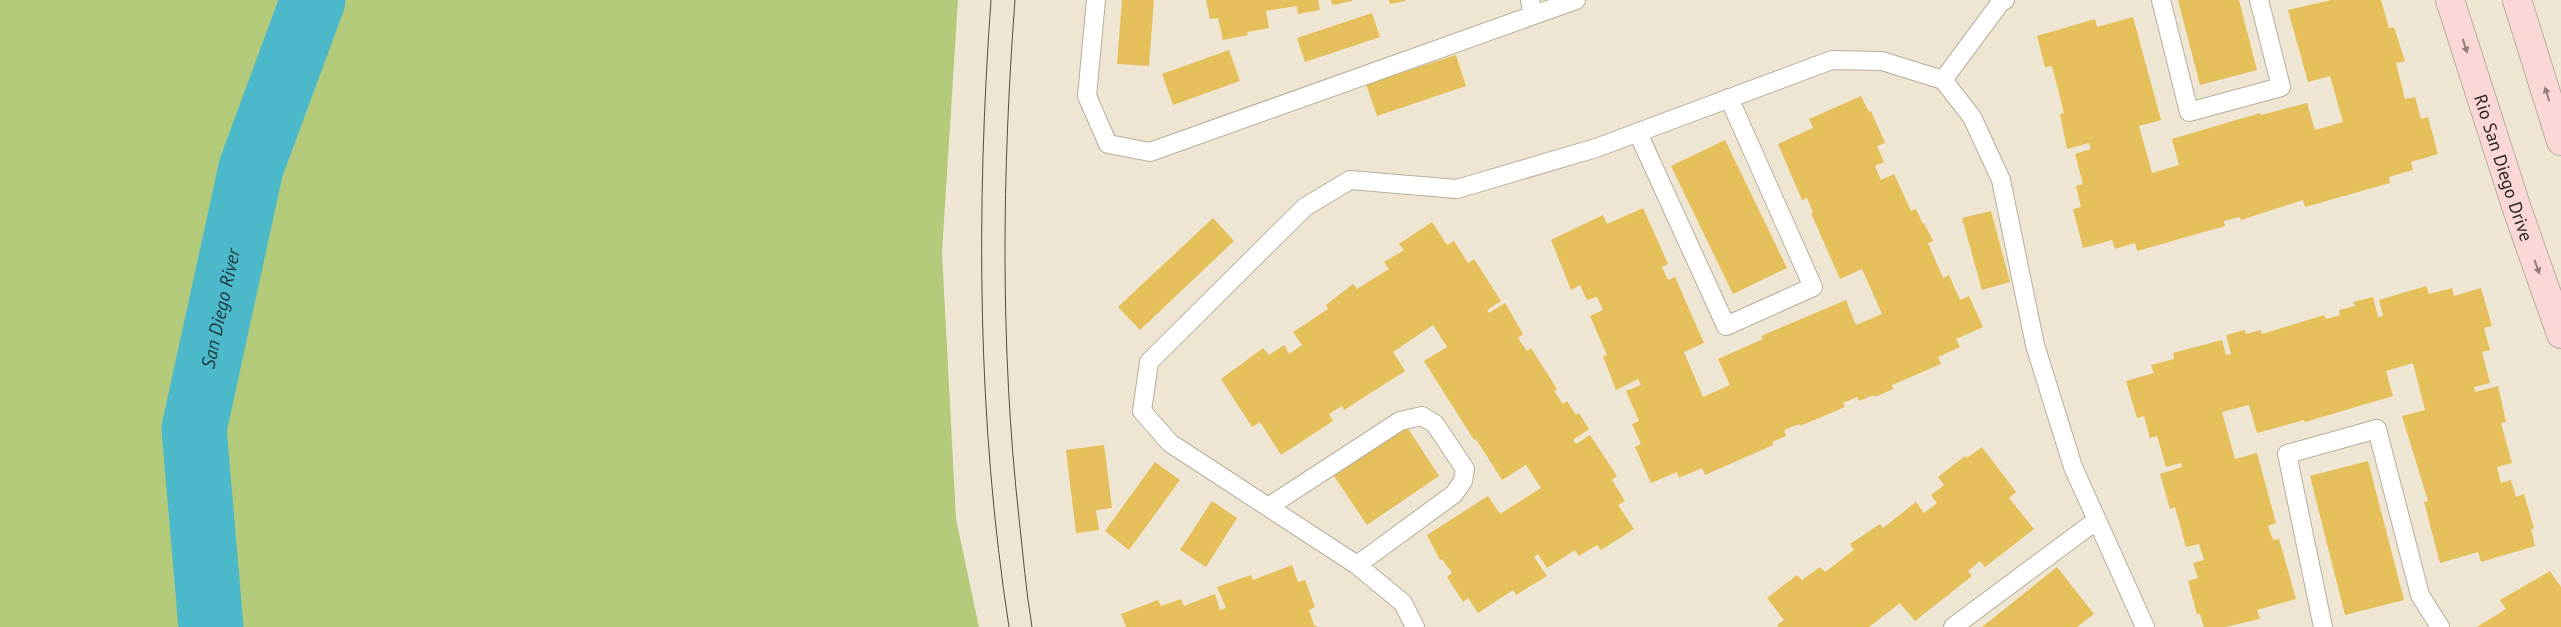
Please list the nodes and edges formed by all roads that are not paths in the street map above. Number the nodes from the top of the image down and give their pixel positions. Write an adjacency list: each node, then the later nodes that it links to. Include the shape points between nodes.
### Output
1 (1096, 0): 8 (lane, via 1087,96 1108,144 1150,152)
2 (1576, 0): 8 (lane)
3 (2005, 0): 9 (lane)
4 (2161, 0): 5 (lane, via 2189,112 2282,87)
5 (2259, 0)
6 (2450, 0): 13 (main road, Rio San Diego Drive, one-way to 13, via 2517,210)
7 (2517, 0): 12 (main road, one-way to 7)
8 (1531, 8)
9 (1944, 80): 10 (lane, via 1882,61 1832,60); 15 (lane, via 1972,117 2001,180 2035,344 2073,467)
10 (1729, 98): 11 (lane); 11 (lane, via 1813,287 1726,326)
11 (1638, 133): 14 (lane, via 1457,189 1350,180 1305,207 1149,362 1142,412 1170,442)
12 (2561, 140)
13 (2561, 334)
14 (1268, 507): 16 (lane); 16 (lane, via 1400,421 1422,416 1435,424 1465,469 1463,481 1454,494)
15 (2097, 520): 17 (lane); 19 (lane)
16 (1358, 566): 18 (lane, via 1403,603)
17 (2142, 626)
18 (1416, 627)
19 (1952, 627)
20 (2323, 627): 21 (lane, via 2287,454 2377,429 2420,595)
21 (2440, 627)

